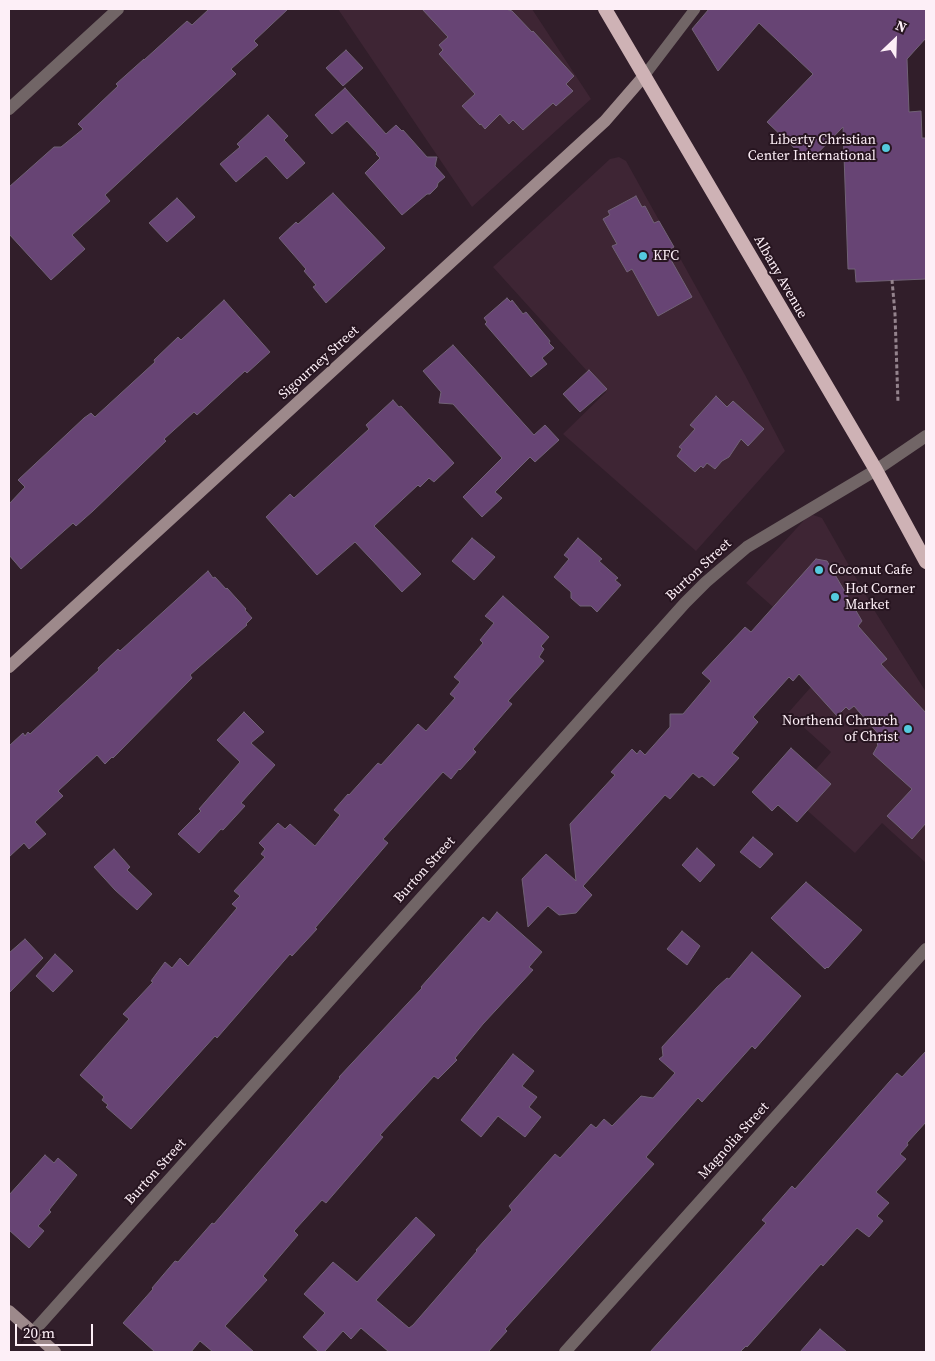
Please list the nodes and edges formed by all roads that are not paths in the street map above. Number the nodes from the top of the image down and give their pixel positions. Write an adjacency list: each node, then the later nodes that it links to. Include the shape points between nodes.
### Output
1 (118, 9): 5 (street)
2 (605, 9): 4 (highway, Albany Avenue)
3 (695, 9): 4 (lane)
4 (644, 76): 7 (highway, Albany Avenue); 9 (main road, Sigourney Street, via 605,122)
5 (9, 109)
6 (926, 436): 7 (street, Burton Street)
7 (876, 470): 8 (highway, Albany Avenue); 12 (street, Burton Street, via 747,547 684,603)
8 (926, 562)
9 (9, 667)
10 (926, 950): 14 (street, Magnolia Street)
11 (9, 1311): 12 (main road)
12 (33, 1332): 13 (main road)
13 (55, 1352)
14 (565, 1352)

